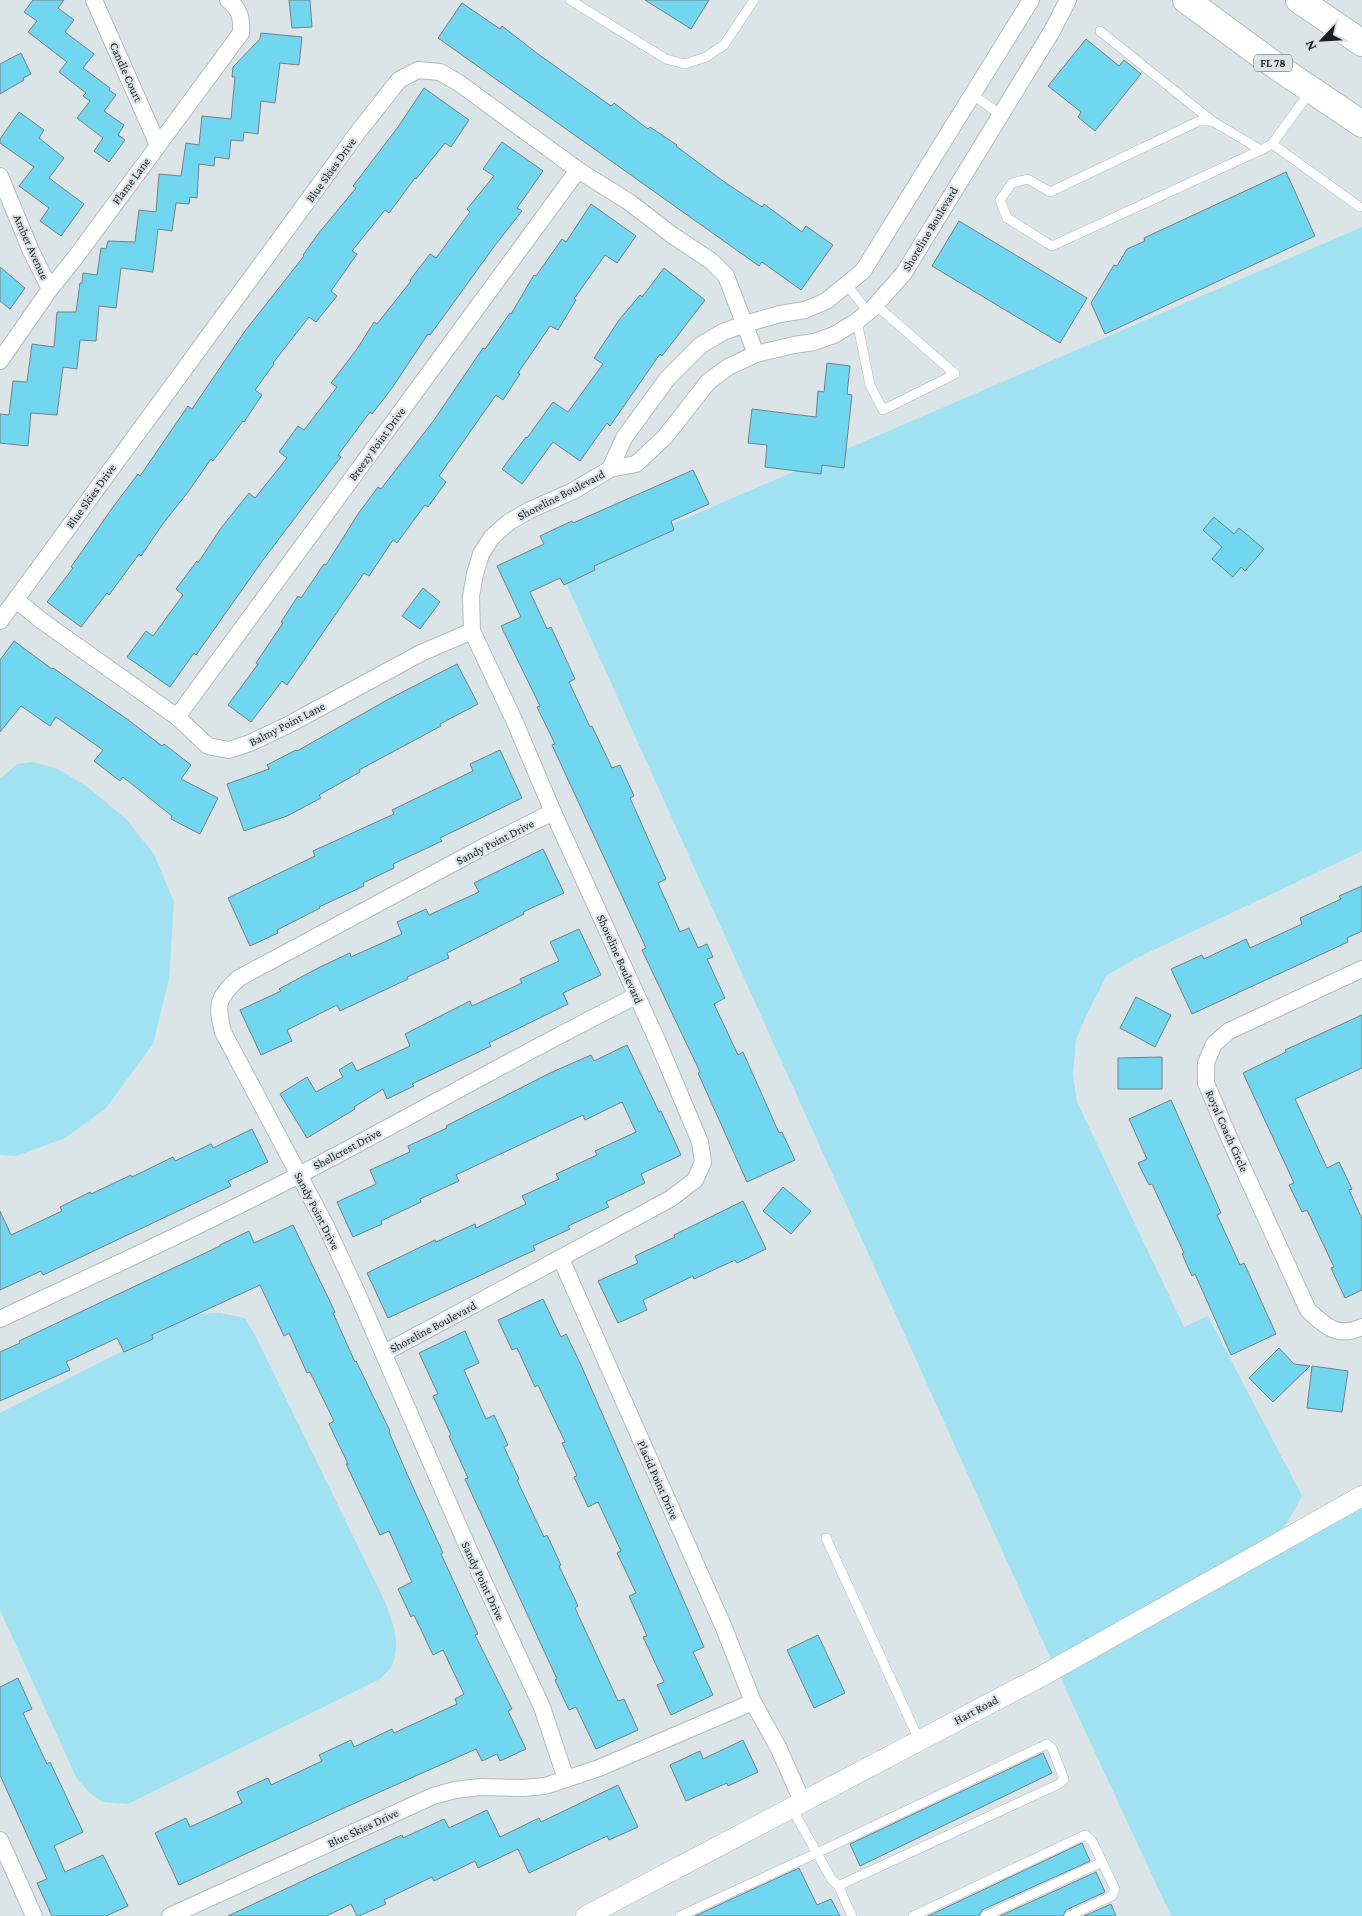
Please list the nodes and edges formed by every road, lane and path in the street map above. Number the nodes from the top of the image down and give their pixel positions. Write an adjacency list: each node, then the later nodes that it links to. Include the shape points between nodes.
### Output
1 (94, 0): 17 (street, Candle Court)
2 (228, 0): 17 (street, Flame Lane, via 242,18 240,33)
3 (570, 0): 4 (lane, via 666,59 685,64 706,57 724,45)
4 (754, 0)
5 (1031, 0): 12 (street, Shoreline Boulevard)
6 (1068, 0): 13 (street, Shoreline Boulevard)
7 (1186, 0): 11 (main road, FL 78)
8 (1300, 0): 10 (main road)
9 (1100, 31): 14 (lane)
10 (1362, 43)
11 (1312, 90): 15 (main road, FL 78); 16 (lane)
12 (973, 95): 13 (lane); 22 (street, Shoreline Boulevard, via 878,250 863,271)
13 (1000, 114): 24 (street, Shoreline Boulevard, via 904,273)
14 (1212, 121): 18 (lane); 18 (lane, via 1199,121 1050,192 1028,179 1012,182 1000,200 1008,218 1052,246)
15 (1362, 124)
16 (1272, 144): 18 (lane); 21 (lane)
17 (158, 145): 23 (street, Flame Lane)
18 (1260, 150)
19 (578, 170): 25 (street, Blue Skies Drive, via 711,261 726,276); 29 (street, Blue Skies Drive, via 440,72 418,70 399,80); 32 (street, Breezy Point Drive)
20 (0, 176): 23 (street, Amber Avenue)
21 (1360, 207)
22 (847, 285): 24 (lane); 25 (street, Shoreline Boulevard, via 826,301 805,310)
23 (50, 289): 27 (street, Flame Lane)
24 (867, 313): 24 (lane, via 870,385 883,410 955,374); 26 (street, Shoreline Boulevard, via 834,335)
25 (745, 324): 26 (street, Blue Skies Drive); 28 (street, Shoreline Boulevard, via 701,345 667,379 624,438)
26 (756, 354): 28 (street, Shoreline Boulevard, via 728,367 708,382 666,437 636,464)
27 (0, 361)
28 (610, 469): 31 (street, Shoreline Boulevard, via 509,522 492,537 481,554 475,574 471,596)
29 (16, 600): 30 (street, Blue Skies Drive); 32 (street, Balmy Point Lane)
30 (0, 621)
31 (472, 631): 32 (street, Balmy Point Lane, via 421,653 250,744 229,750 208,746); 33 (street, Shoreline Boulevard)
32 (177, 717)
33 (553, 812): 35 (street, Shoreline Boulevard); 36 (street, Sandy Point Drive, via 239,978 224,992 218,1011 223,1032)
34 (1362, 970): 39 (street, Royal Coach Circle, via 1229,1031 1214,1044 1206,1063 1206,1083 1308,1310 1325,1327 1349,1332)
35 (636, 996): 36 (street, Shellcrest Drive); 37 (street, Shoreline Boulevard, via 700,1142 703,1162 695,1180 670,1199)
36 (299, 1175): 38 (street, Shellcrest Drive); 40 (street, Sandy Point Drive)
37 (561, 1259): 40 (street, Shoreline Boulevard); 43 (street, Placid Point Drive, via 724,1628)
38 (0, 1319)
39 (1362, 1327)
40 (384, 1353): 45 (street, Sandy Point Drive, via 469,1550 542,1707)
41 (1362, 1496): 44 (street, Hart Road)
42 (826, 1538): 44 (lane)
43 (753, 1702): 45 (street); 46 (street, Placid Point Drive, via 778,1747)
44 (920, 1741): 46 (street, Hart Road)
45 (566, 1779): 52 (street, Blue Skies Drive, via 544,1786 479,1787 433,1796)
46 (797, 1806): 48 (lane); 53 (street, Hart Road)
47 (0, 1840): 51 (street)
48 (817, 1853): 50 (lane); 50 (lane, via 1047,1744 1052,1748 1064,1779 1059,1784); 54 (lane)
49 (1102, 1862): 56 (lane, via 1092,1841 1085,1835); 57 (lane); 58 (lane, via 1115,1889 1112,1896)
50 (838, 1886): 55 (lane)
51 (34, 1916)
52 (170, 1916)
53 (586, 1916)
54 (680, 1916)
55 (852, 1916)
56 (913, 1916)
57 (985, 1916)
58 (1069, 1916)

